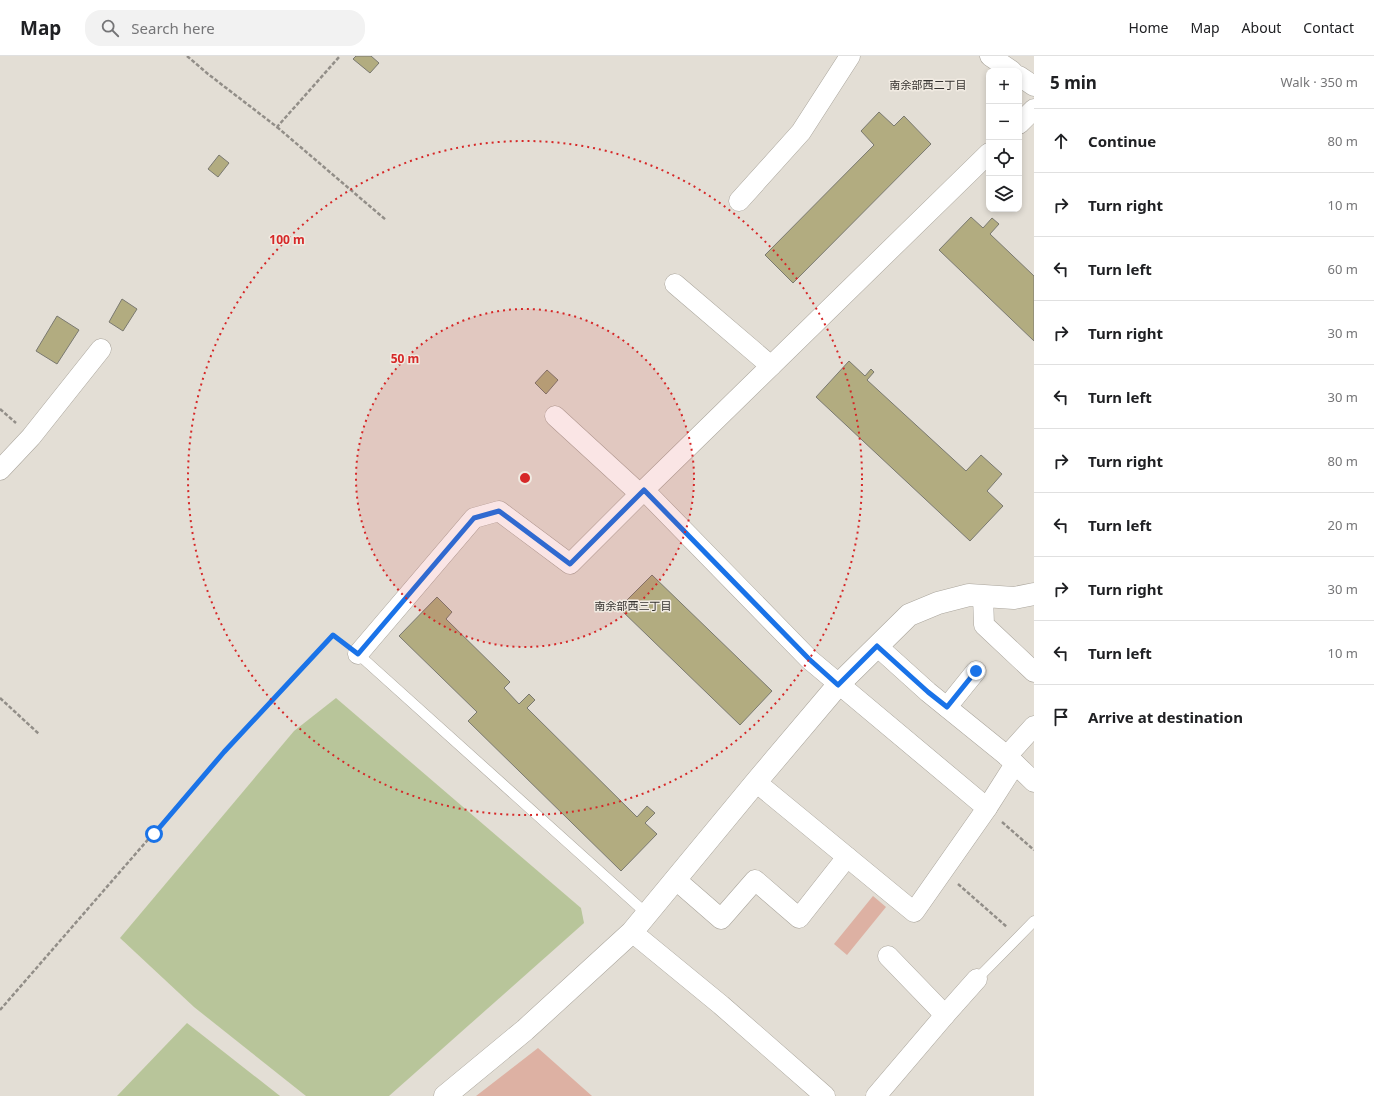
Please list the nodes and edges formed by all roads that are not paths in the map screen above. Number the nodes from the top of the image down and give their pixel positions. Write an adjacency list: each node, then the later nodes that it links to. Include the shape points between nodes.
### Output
1 (850, 56): 7 (street, via 800,132)
2 (990, 56): 3 (street)
3 (1008, 68)
4 (1022, 78): 5 (street)
5 (1034, 86)
6 (986, 156): 10 (street)
7 (739, 201)
8 (675, 284): 10 (street)
9 (102, 349): 12 (street, via 31,437)
10 (771, 366): 13 (street)
11 (555, 416): 13 (street)
12 (0, 470)
13 (642, 492): 17 (street, via 570,564 499,511 474,518); 20 (street)
14 (1034, 594): 15 (street, via 1014,598)
15 (983, 596): 16 (street, via 969,595 938,603 909,615); 19 (street, via 984,625)
16 (877, 646): 20 (street); 21 (street)
17 (358, 654): 29 (lane)
18 (976, 671): 21 (street)
19 (1034, 672)
20 (838, 685): 24 (street); 26 (street)
21 (947, 707): 23 (street)
22 (1034, 726): 23 (street)
23 (1011, 760): 25 (street); 26 (street)
24 (756, 782): 27 (street); 28 (street)
25 (1034, 782)
26 (987, 808): 27 (street, via 914,912)
27 (847, 857): 28 (street, via 799,918 755,880 721,919)
28 (675, 880): 29 (street)
29 (647, 914): 31 (street)
30 (1034, 921): 33 (lane)
31 (632, 932): 35 (street, via 525,1030); 36 (street, via 721,1005)
32 (888, 956): 34 (street)
33 (978, 979): 34 (street)
34 (945, 1014): 37 (street)
35 (445, 1096)
36 (825, 1096)
37 (876, 1096)

